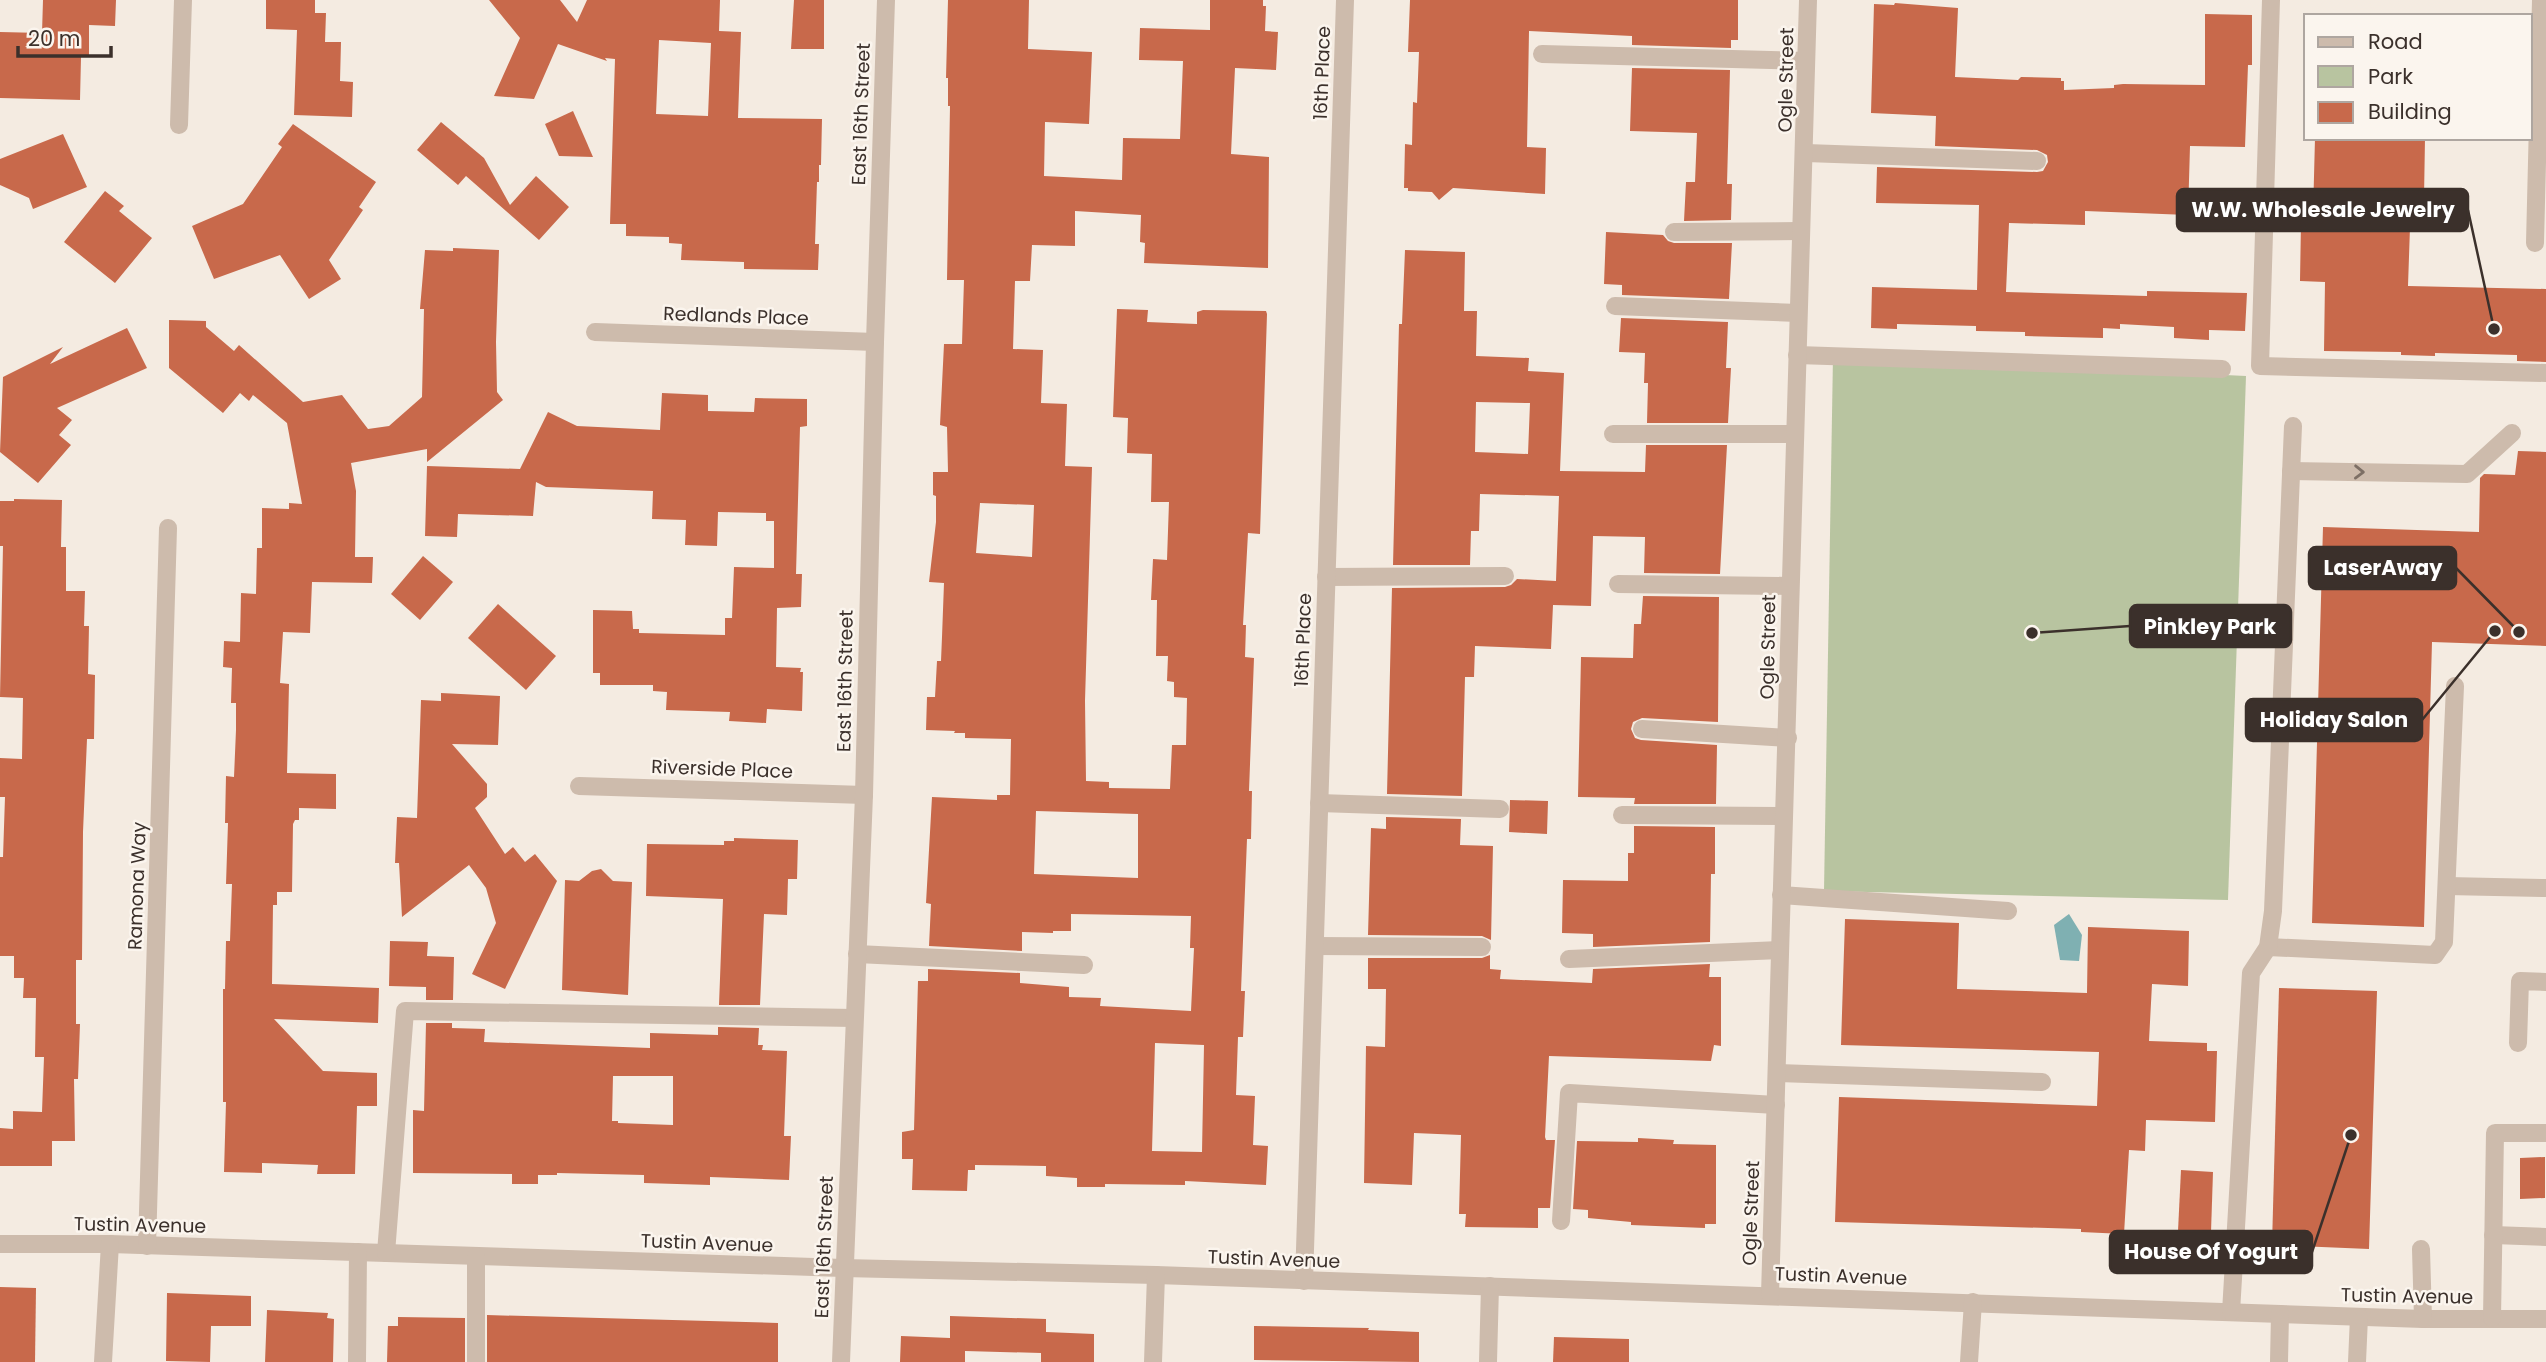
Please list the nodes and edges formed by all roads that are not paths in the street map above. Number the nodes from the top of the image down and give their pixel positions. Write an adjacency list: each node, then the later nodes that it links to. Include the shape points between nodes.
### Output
1 (183, 0): 9 (street)
2 (886, 0): 18 (street, East 16th Street)
3 (1345, 0): 29 (street, 16th Place)
4 (1808, 0): 8 (street, Ogle Street)
5 (2271, 0): 21 (street, via 2260,366)
6 (2541, 0): 14 (street)
7 (1542, 54): 8 (street)
8 (1807, 61): 10 (street, Ogle Street)
9 (179, 125)
10 (1806, 153): 11 (street); 12 (street, Ogle Street)
11 (2037, 161)
12 (1801, 230): 13 (street); 16 (street, Ogle Street)
13 (1674, 233)
14 (2535, 243)
15 (1615, 306): 16 (street)
16 (1798, 313): 19 (street, Ogle Street)
17 (595, 332): 18 (street, Redlands Place)
18 (875, 342): 36 (street, East 16th Street)
19 (1797, 355): 20 (street); 25 (street, Ogle Street)
20 (2222, 369)
21 (2546, 373)
22 (2293, 426): 26 (street)
23 (2512, 433): 26 (street, one-way to 23, via 2468,474)
24 (1613, 434): 25 (street)
25 (1795, 434): 31 (street, Ogle Street)
26 (2291, 471): 47 (street)
27 (168, 528): 64 (street, Ramona Way)
28 (1505, 576): 29 (street)
29 (1326, 577): 37 (street, 16th Place)
30 (1618, 584): 31 (street)
31 (1790, 586): 34 (street, Ogle Street)
32 (2455, 686): 41 (street)
33 (1642, 729): 34 (street)
34 (1788, 738): 40 (street, Ogle Street)
35 (579, 786): 36 (street, Riverside Place)
36 (864, 795): 49 (street, East 16th Street)
37 (1319, 803): 38 (street); 45 (street, 16th Place)
38 (1500, 809)
39 (1622, 816): 40 (street)
40 (1784, 816): 43 (street, Ogle Street)
41 (2446, 886): 42 (street); 47 (street, via 2444,942 2435,955)
42 (2546, 888)
43 (1781, 895): 44 (street); 48 (street, Ogle Street)
44 (2008, 911)
45 (1315, 946): 46 (street); 71 (street, 16th Place)
46 (1482, 947)
47 (2268, 947): 75 (street, via 2251,973)
48 (1780, 950): 50 (street); 55 (street, Ogle Street)
49 (857, 954): 51 (street); 53 (street, East 16th Street)
50 (1569, 959)
51 (1084, 965)
52 (2546, 982): 54 (street, via 2520,981)
53 (854, 1018): 67 (street, via 405,1010); 69 (street, East 16th Street)
54 (2518, 1043)
55 (1777, 1073): 56 (street); 57 (street, Ogle Street)
56 (2042, 1082)
57 (1776, 1105): 59 (street, via 1569,1093); 73 (street, Ogle Street)
58 (2546, 1133): 60 (street, via 2495,1133)
59 (1561, 1221)
60 (2493, 1235): 61 (street); 78 (street)
61 (2546, 1237)
62 (0, 1244): 63 (street, Tustin Avenue)
63 (110, 1244): 64 (street, Tustin Avenue); 81 (street)
64 (147, 1246): 66 (street, Tustin Avenue)
65 (2421, 1249): 79 (street)
66 (358, 1252): 67 (street, Tustin Avenue); 82 (street)
67 (386, 1253): 68 (street, Tustin Avenue)
68 (476, 1256): 69 (street, Tustin Avenue); 83 (street)
69 (844, 1268): 70 (street, Tustin Avenue); 84 (street, East 16th Street)
70 (1156, 1275): 71 (street, Tustin Avenue); 85 (street)
71 (1304, 1281): 72 (street, Tustin Avenue)
72 (1490, 1286): 73 (street, Tustin Avenue); 86 (street)
73 (1770, 1295): 74 (street, Tustin Avenue)
74 (1973, 1303): 75 (street, Tustin Avenue); 87 (street)
75 (2231, 1312): 76 (street, Tustin Avenue)
76 (2280, 1314): 77 (street, Tustin Avenue); 88 (street)
77 (2359, 1317): 79 (street, Tustin Avenue); 89 (street)
78 (2491, 1318): 79 (street, Tustin Avenue); 80 (street, Tustin Avenue)
79 (2423, 1319)
80 (2546, 1319)
81 (103, 1362)
82 (357, 1362)
83 (476, 1362)
84 (841, 1362)
85 (1153, 1362)
86 (1488, 1362)
87 (1969, 1362)
88 (2279, 1362)
89 (2357, 1362)

